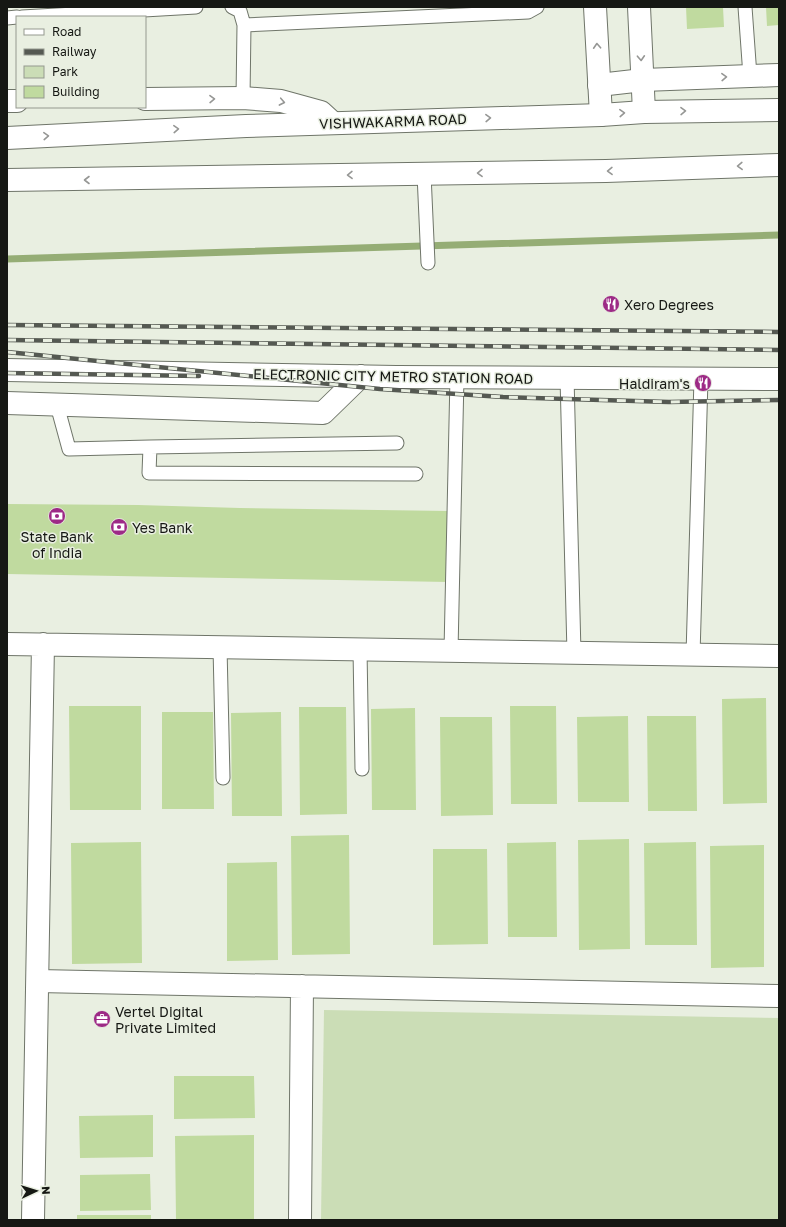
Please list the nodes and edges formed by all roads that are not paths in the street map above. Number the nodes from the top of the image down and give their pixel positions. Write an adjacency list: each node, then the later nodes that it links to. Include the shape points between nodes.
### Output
1 (196, 7): 7 (lane)
2 (232, 7): 8 (lane, via 240,11)
3 (537, 7): 8 (lane, via 528,12)
4 (595, 7): 12 (street, one-way to 4)
5 (639, 7): 11 (street, one-way to 11)
6 (745, 7): 10 (lane)
7 (39, 16)
8 (244, 26): 13 (lane)
9 (779, 75): 10 (street)
10 (750, 76): 11 (street, one-way to 10)
11 (643, 80): 12 (street); 16 (street)
12 (599, 85): 17 (street)
13 (243, 98): 14 (street, one-way to 13); 18 (street, one-way to 18, via 281,101 321,112)
14 (146, 100)
15 (779, 110): 16 (street, VISHWAKARMA ROAD, one-way to 15)
16 (644, 112): 17 (street, VISHWAKARMA ROAD, one-way to 16)
17 (601, 115): 18 (street, VISHWAKARMA ROAD, one-way to 17)
18 (333, 123): 19 (street, VISHWAKARMA ROAD, one-way to 18)
19 (7, 138)
20 (779, 165): 21 (street, one-way to 21)
21 (424, 174): 22 (street, one-way to 22); 23 (lane)
22 (7, 180)
23 (428, 263)
24 (7, 370): 25 (street, ELECTRONIC CITY METRO STATION ROAD)
25 (360, 376): 26 (street, ELECTRONIC CITY METRO STATION ROAD); 31 (street, via 323,413)
26 (457, 377): 27 (street, ELECTRONIC CITY METRO STATION ROAD); 39 (lane)
27 (567, 377): 28 (street, ELECTRONIC CITY METRO STATION ROAD); 40 (lane)
28 (700, 379): 29 (street, ELECTRONIC CITY METRO STATION ROAD); 41 (lane)
29 (779, 379)
30 (7, 404): 31 (street)
31 (57, 405): 33 (lane, via 69,449)
32 (397, 443): 33 (lane)
33 (150, 447): 34 (lane, via 149,473)
34 (416, 474)
35 (7, 644): 36 (street)
36 (43, 644): 37 (street); 45 (street)
37 (220, 647): 38 (street); 44 (lane)
38 (360, 649): 39 (street); 43 (lane)
39 (451, 651): 40 (street)
40 (574, 653): 41 (street)
41 (693, 655): 42 (street)
42 (779, 656)
43 (362, 769)
44 (223, 778)
45 (38, 981): 46 (street); 48 (street)
46 (302, 986): 47 (street); 49 (street)
47 (779, 996)
48 (33, 1220)
49 (300, 1220)

